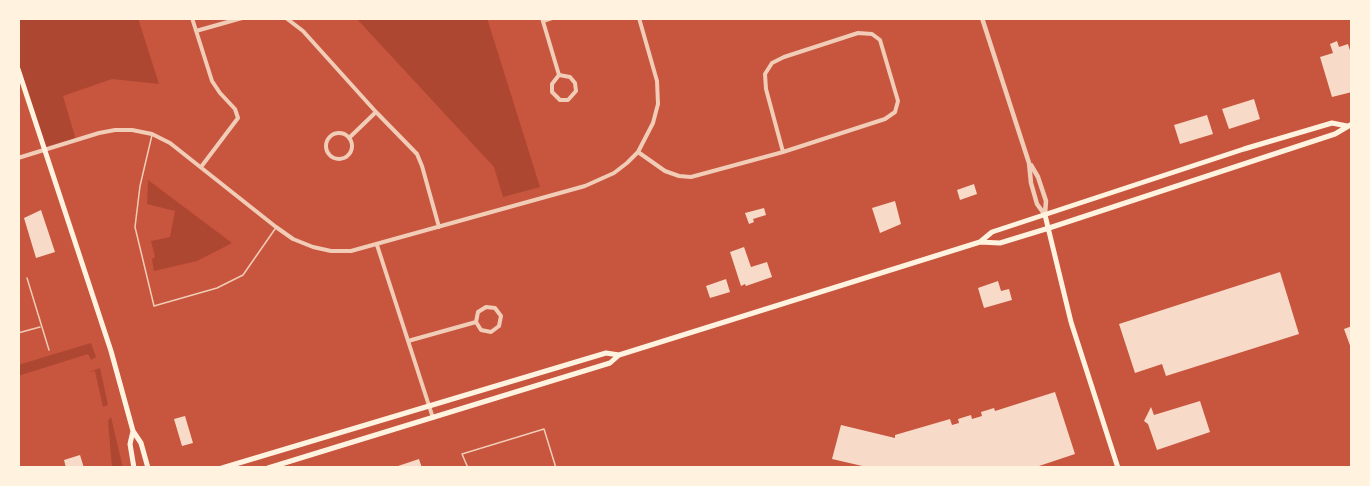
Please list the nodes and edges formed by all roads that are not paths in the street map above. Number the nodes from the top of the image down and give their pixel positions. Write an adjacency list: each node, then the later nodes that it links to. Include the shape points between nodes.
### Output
1 (192, 18): 8 (street)
2 (242, 18): 8 (street)
3 (286, 18): 11 (street, via 303,31)
4 (552, 18): 7 (street)
5 (639, 18): 16 (street, via 657,81 658,104)
6 (982, 18): 19 (street)
7 (542, 20): 10 (street)
8 (196, 31): 20 (street, via 212,81 238,118)
9 (18, 69): 15 (main road)
10 (559, 75): 10 (street, via 552,84 552,92 560,100 568,100 576,91 575,83 570,77)
11 (376, 112): 14 (street); 23 (street, via 417,154)
12 (1349, 125): 21 (main road, via 1332,123 1264,143); 24 (main road, via 1335,134)
13 (152, 134): 15 (street, via 114,130); 20 (street, via 170,142); 22 (lane, via 135,227 154,306 217,288 243,275)
14 (349, 138): 14 (street, via 333,135 327,141 328,154 334,159 346,157 352,146)
15 (45, 150): 18 (street); 36 (main road, via 111,351)
16 (638, 152): 17 (street, via 665,171 691,177); 23 (street, via 614,173 585,186)
17 (783, 152): 17 (street, via 885,119 895,112 898,100 880,40 872,34 858,33 772,63 765,74 766,89)
18 (18, 158)
19 (1029, 163): 21 (street, via 1037,204); 21 (street, via 1046,201)
20 (201, 166): 22 (street)
21 (1045, 215): 24 (main road); 25 (main road, via 992,232)
22 (276, 227): 26 (street, via 293,239 331,251)
23 (439, 227): 26 (street)
24 (1049, 228): 25 (main road, via 1000,243); 43 (main road, via 1071,322)
25 (980, 242): 33 (main road)
26 (377, 245): 31 (street)
27 (27, 278): 29 (lane)
28 (476, 322): 28 (street, via 478,312 486,307 495,308 501,316 499,326 491,332 481,330); 31 (street)
29 (42, 326): 30 (lane); 32 (lane)
30 (18, 333)
31 (408, 341): 34 (street)
32 (49, 350)
33 (619, 355): 34 (main road, via 606,353); 35 (main road, via 610,363)
34 (429, 405): 35 (street); 39 (main road)
35 (433, 418): 40 (main road)
36 (133, 432): 37 (main road, via 130,444); 38 (main road, via 141,443)
37 (134, 468)
38 (148, 468)
39 (222, 468)
40 (268, 468)
41 (468, 468): 42 (lane, via 462,454 544,429)
42 (556, 468)
43 (1118, 468)

